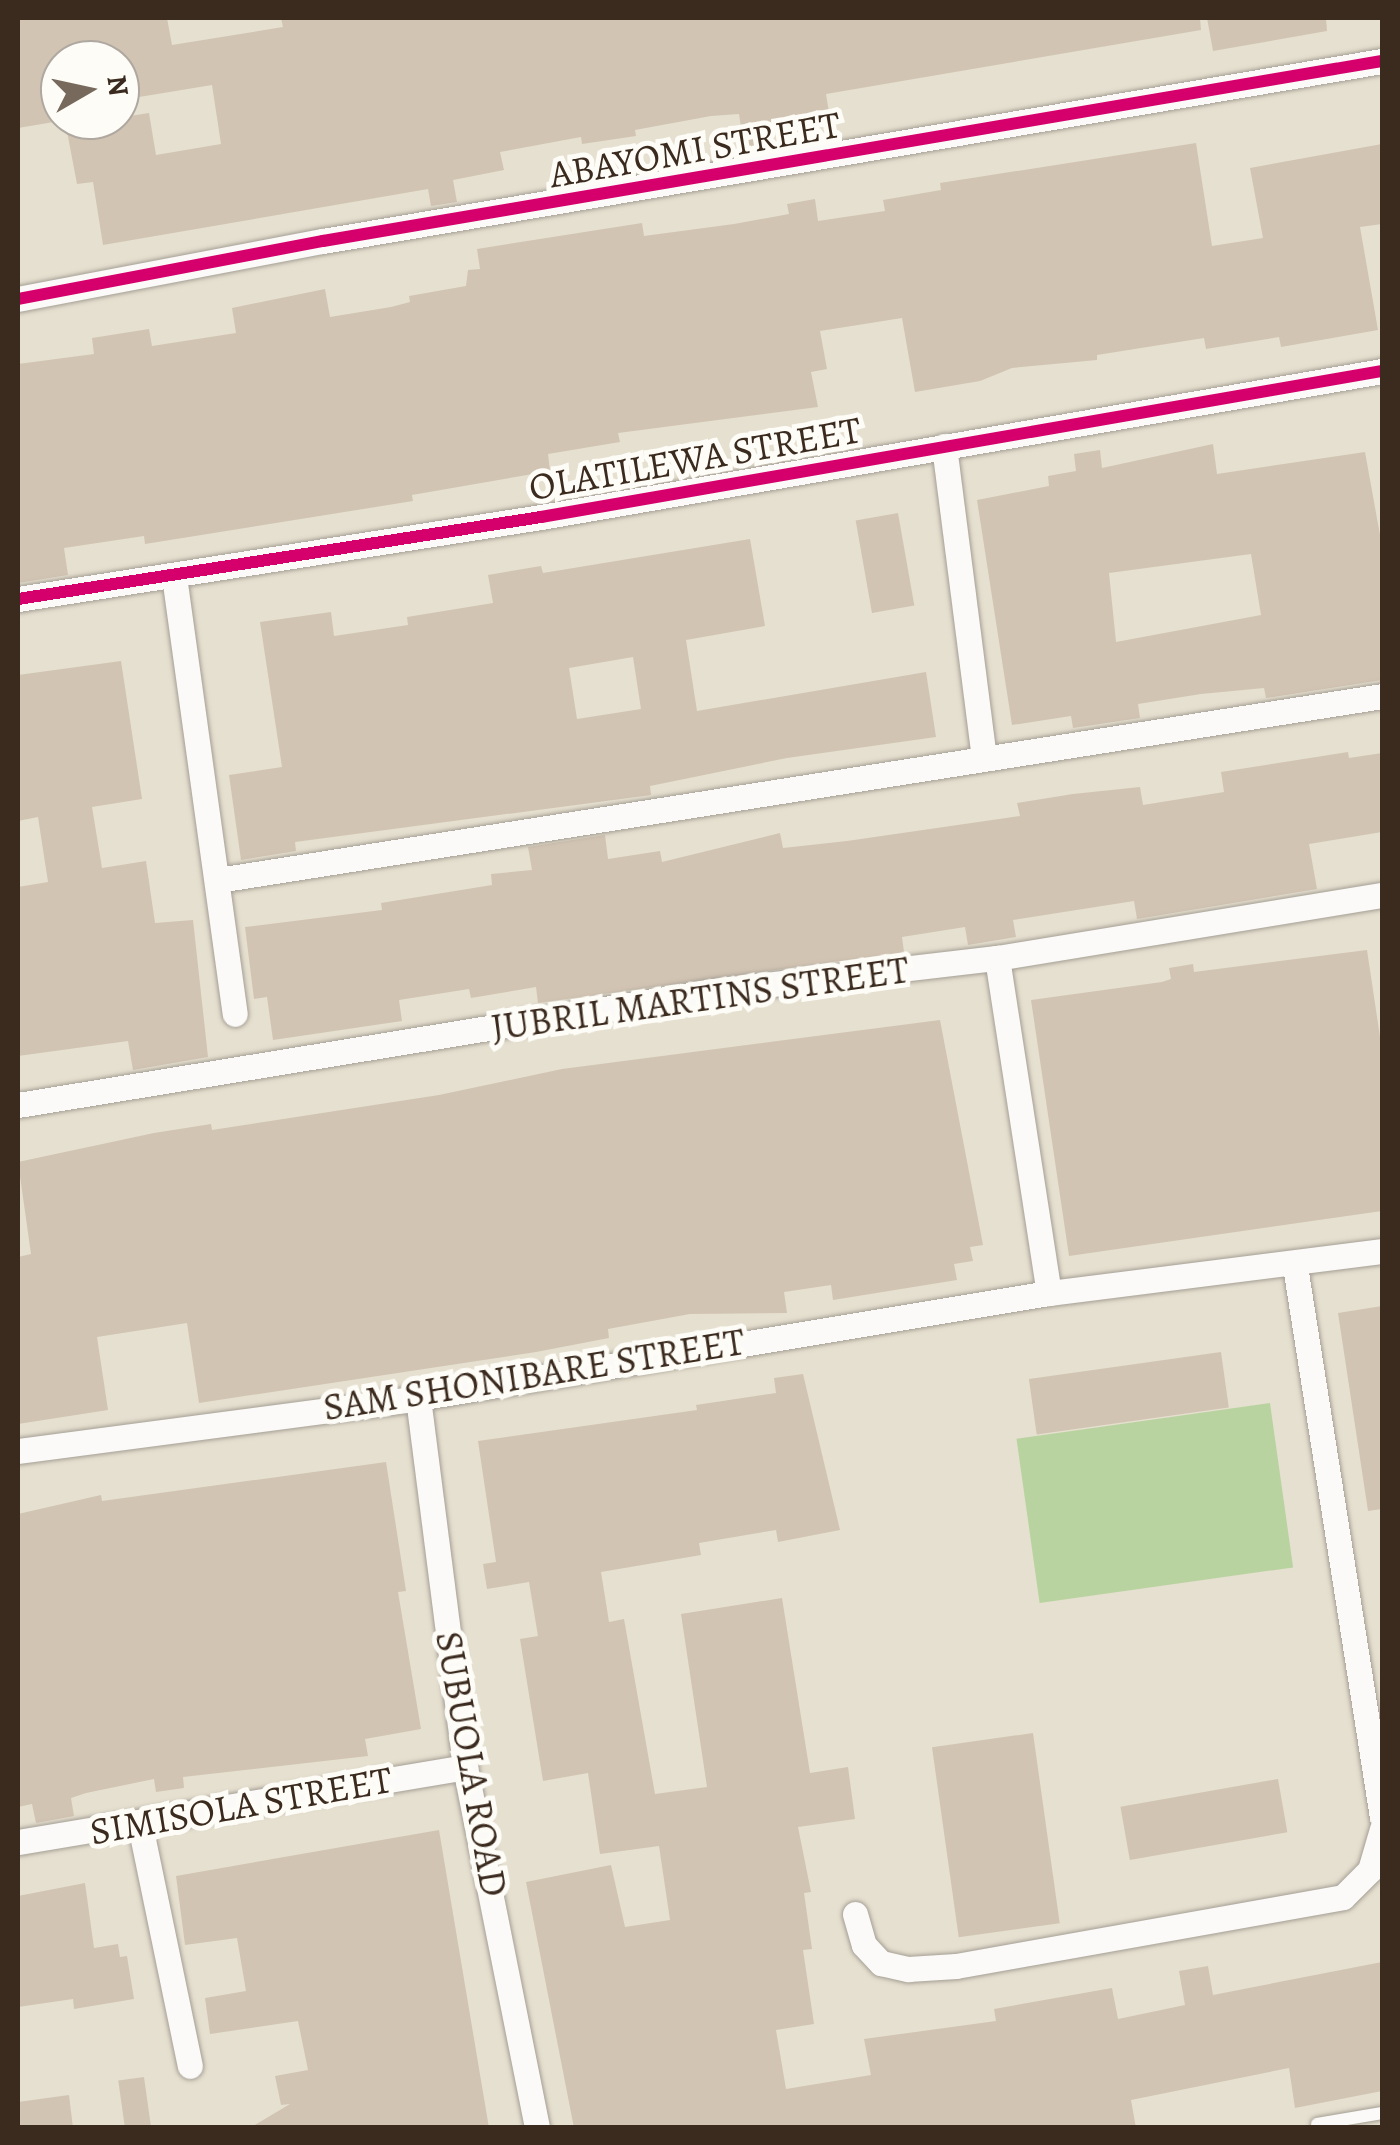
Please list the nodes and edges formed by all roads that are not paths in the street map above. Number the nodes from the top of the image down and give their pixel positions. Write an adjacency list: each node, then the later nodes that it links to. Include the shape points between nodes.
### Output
1 (1382, 61): 2 (street, ABAYOMI STREET, via 323,240)
2 (18, 299)
3 (1382, 371): 4 (street, OLATILEWA STREET)
4 (944, 446): 5 (street, OLATILEWA STREET); 8 (street)
5 (174, 576): 6 (street, OLATILEWA STREET); 9 (street)
6 (18, 599)
7 (1382, 696): 8 (street)
8 (984, 757): 9 (street)
9 (218, 880): 12 (street)
10 (1382, 895): 11 (street, JUBRIL MARTINS STREET)
11 (996, 958): 13 (street, JUBRIL MARTINS STREET, via 714,991); 16 (street)
12 (235, 1014)
13 (18, 1104)
14 (1382, 1251): 15 (street, SAM SHONIBARE STREET)
15 (1295, 1266): 16 (street, SAM SHONIBARE STREET); 20 (street)
16 (1050, 1293): 17 (street, SAM SHONIBARE STREET)
17 (418, 1398): 18 (street, SAM SHONIBARE STREET); 19 (street, SUBUOLA ROAD)
18 (18, 1452)
19 (464, 1767): 22 (street, SIMISOLA STREET); 29 (street, SUBUOLA ROAD)
20 (1380, 1783): 21 (street)
21 (1382, 1817)
22 (140, 1825): 24 (street, SIMISOLA STREET); 26 (street)
23 (1382, 1830): 25 (street, via 1370,1870 1343,1898 975,1963 908,1970 881,1963 864,1945)
24 (18, 1842)
25 (854, 1914)
26 (190, 2066)
27 (1382, 2113): 28 (lane)
28 (1317, 2124)
29 (538, 2128)

